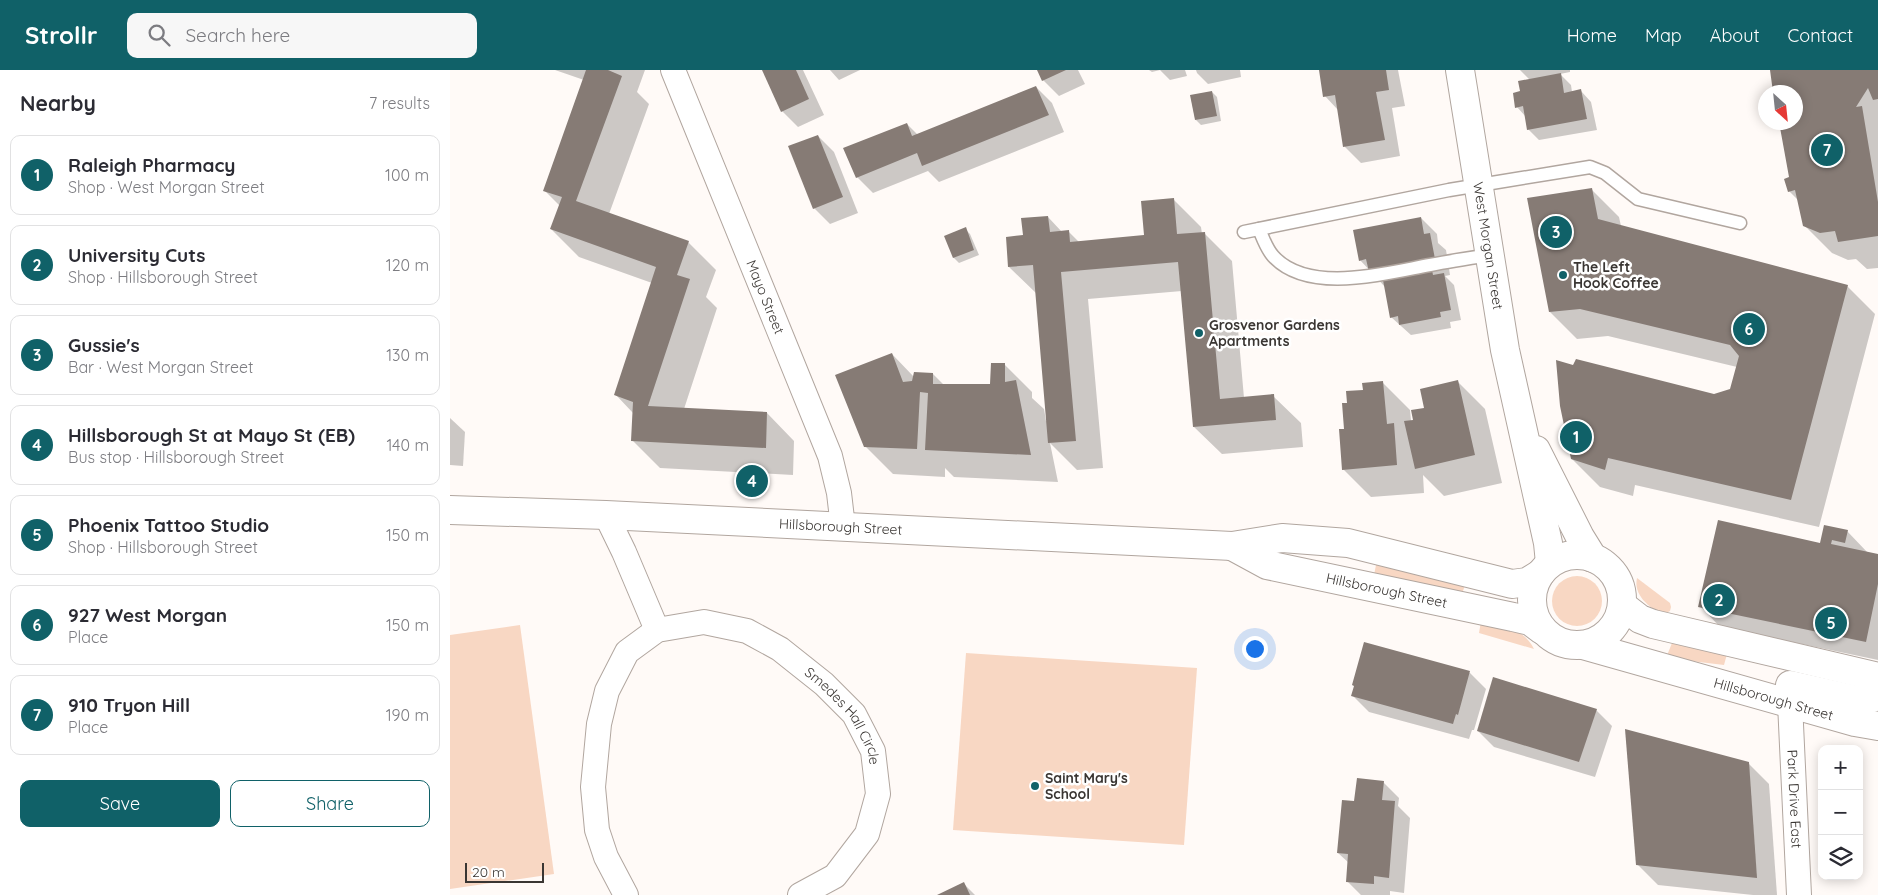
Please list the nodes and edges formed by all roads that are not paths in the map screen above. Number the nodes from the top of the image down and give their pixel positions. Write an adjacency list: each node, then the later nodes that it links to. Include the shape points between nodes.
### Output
1 (673, 70): 11 (street, Mayo Street, via 830,456)
2 (1460, 70): 3 (main road, West Morgan Street)
3 (1480, 185): 4 (lane, via 1590,168 1606,173 1638,200); 5 (lane); 7 (main road, West Morgan Street)
4 (1740, 223)
5 (1259, 229): 6 (lane); 7 (lane, via 1272,255 1284,265 1303,273 1340,279)
6 (1244, 232)
7 (1490, 255): 8 (main road, West Morgan Street)
8 (1520, 420): 13 (main road, West Morgan Street); 14 (main road, West Morgan Street, via 1548,543)
9 (450, 510): 10 (main road, Hillsborough Street)
10 (606, 515): 11 (main road, Hillsborough Street); 16 (street)
11 (843, 527): 12 (main road, Hillsborough Street)
12 (1232, 546): 14 (main road, Hillsborough Street, via 1282,538 1348,543 1512,584 1527,582); 17 (main road, Hillsborough Street, via 1267,565 1530,621)
13 (1593, 558): 14 (main road, via 1579,555 1564,557); 15 (main road, via 1611,570 1618,581)
14 (1545, 569): 17 (main road, via 1533,587 1531,602 1534,617)
15 (1622, 605): 18 (main road, via 1618,620 1609,632 1597,641); 19 (main road, via 1640,619 1653,624)
16 (656, 630): 24 (street, Smedes Hall Circle, via 627,652 607,691 599,724 593,787 597,830 606,857); 25 (street, Smedes Hall Circle, via 704,622 747,631 780,649 824,684 854,714 873,751 878,794 867,834 835,876)
17 (1542, 630): 18 (main road, via 1554,640 1568,645)
18 (1583, 645): 20 (main road, Hillsborough Street)
19 (1878, 677)
20 (1711, 681): 21 (main road, via 1788,685 1856,700); 22 (main road, Hillsborough Street)
21 (1878, 696)
22 (1790, 703): 23 (main road, Hillsborough Street); 26 (street, Park Drive East)
23 (1878, 726)
24 (626, 895)
25 (800, 895)
26 (1799, 895)

